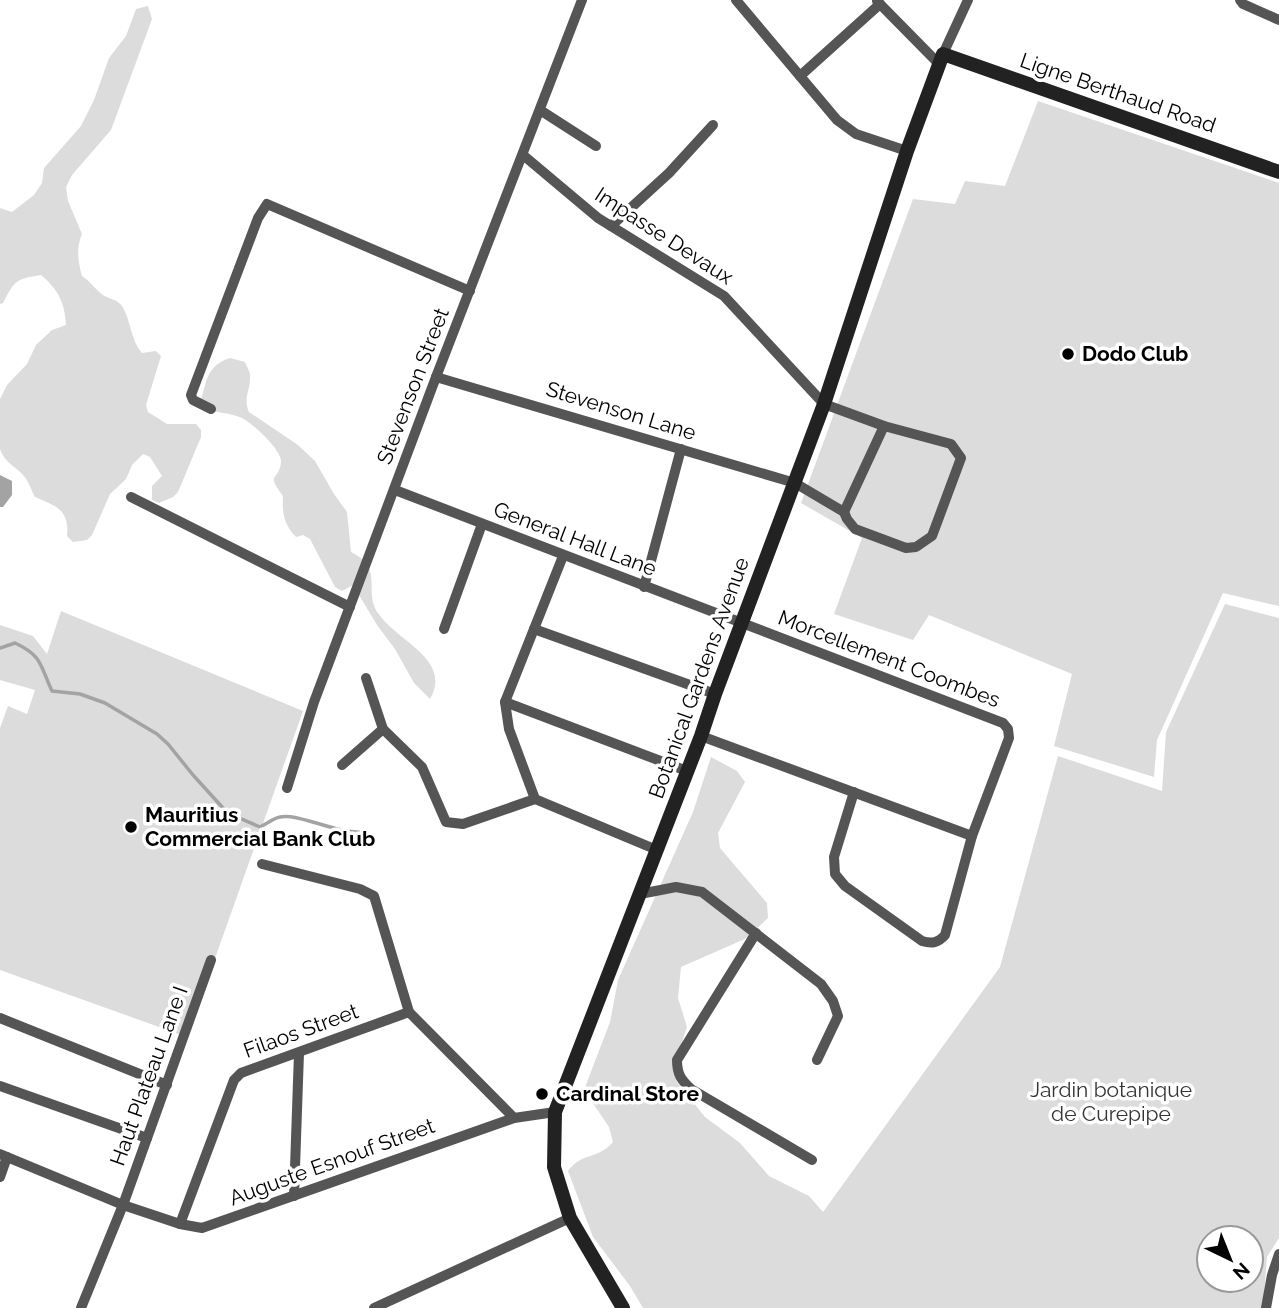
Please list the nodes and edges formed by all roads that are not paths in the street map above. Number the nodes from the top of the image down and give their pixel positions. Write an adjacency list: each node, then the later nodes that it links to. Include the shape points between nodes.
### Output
1 (582, 0): 9 (street, Stevenson Street)
2 (736, 0): 8 (street)
3 (968, 0): 7 (street)
4 (1240, 0): 6 (street)
5 (878, 2): 7 (street); 8 (street)
6 (1279, 20)
7 (941, 59): 12 (street, Botanical Gardens Avenue); 14 (street, Ligne Berthaud Road)
8 (800, 76): 12 (street, via 837,120 856,134)
9 (540, 110): 11 (street); 13 (street, Stevenson Street)
10 (713, 125): 15 (street, via 670,173)
11 (596, 146)
12 (907, 151): 18 (street, Botanical Gardens Avenue)
13 (523, 155): 15 (street, Impasse Devaux); 16 (street, Stevenson Street)
14 (1279, 173)
15 (611, 226): 18 (street, Impasse Devaux, via 724,296)
16 (470, 291): 17 (street, Stevenson Street); 19 (street, via 267,204 191,395)
17 (436, 377): 21 (street, Stevenson Lane); 23 (street, Stevenson Street)
18 (824, 404): 20 (street, Impasse Devaux); 22 (street, Botanical Gardens Avenue)
19 (211, 409)
20 (884, 425): 25 (street); 25 (street, Impasse Devaux, via 951,444 961,458 932,536 906,548 855,528)
21 (681, 449): 22 (street, Stevenson Lane); 28 (street)
22 (795, 483): 25 (street, Impasse Devaux); 30 (street, Botanical Gardens Avenue)
23 (395, 490): 26 (street, General Hall Lane); 29 (street, Stevenson Street)
24 (131, 497): 29 (street)
25 (844, 512)
26 (482, 524): 27 (street, General Hall Lane); 31 (street)
27 (563, 556): 28 (street, General Hall Lane); 32 (street)
28 (644, 587): 30 (street, General Hall Lane)
29 (350, 607): 40 (street, Stevenson Street)
30 (742, 623): 34 (street, Botanical Gardens Avenue); 43 (street, Morcellement Coombes, via 1003,723 1009,738)
31 (444, 629)
32 (534, 629): 34 (street); 35 (street)
33 (366, 678): 36 (street)
34 (715, 694): 37 (street, Botanical Gardens Avenue)
35 (505, 702): 39 (street); 42 (street, via 509,729)
36 (383, 729): 38 (street); 42 (street, via 422,767 446,822 463,824)
37 (701, 736): 39 (street, Botanical Gardens Avenue); 41 (street)
38 (342, 765)
39 (687, 771): 44 (street, Botanical Gardens Avenue)
40 (287, 789)
41 (854, 792): 43 (street); 43 (street, Morcellement Coombes, via 834,857 835,874 845,886 930,944 945,935)
42 (535, 799): 44 (street)
43 (972, 836)
44 (657, 850): 46 (street, Botanical Gardens Avenue)
45 (262, 864): 49 (street, via 360,889 374,897)
46 (640, 894): 47 (street, via 676,887 702,892); 55 (street, Botanical Gardens Avenue)
47 (756, 933): 52 (street, via 821,984 833,1001 838,1016); 59 (street, via 677,1060 677,1070 691,1089)
48 (211, 960): 53 (street, Haut Plateau Lane I)
49 (409, 1012): 51 (street, Filaos Street); 56 (street)
50 (0, 1018): 53 (street)
51 (299, 1053): 61 (street); 64 (street, Filaos Street, via 251,1068 234,1080)
52 (817, 1060)
53 (167, 1085): 57 (street, Haut Plateau Lane I)
54 (0, 1086): 57 (street)
55 (555, 1112): 56 (street, Auguste Esnouf Street); 63 (street, Botanical Gardens Avenue, via 554,1167)
56 (514, 1118): 61 (street, Auguste Esnouf Street)
57 (147, 1138): 62 (street, Haut Plateau Lane I)
58 (4, 1156): 60 (street); 62 (street, Auguste Esnouf Street)
59 (812, 1160)
60 (0, 1177)
61 (294, 1196): 64 (street, Auguste Esnouf Street, via 202,1228)
62 (123, 1205): 64 (street, Auguste Esnouf Street); 66 (street, Haut Plateau Lane I)
63 (570, 1218): 67 (street); 68 (street, Botanical Gardens Avenue)
64 (180, 1223)
65 (1279, 1254): 69 (street)
66 (81, 1308)
67 (374, 1308)
68 (623, 1308)
69 (1266, 1308)

